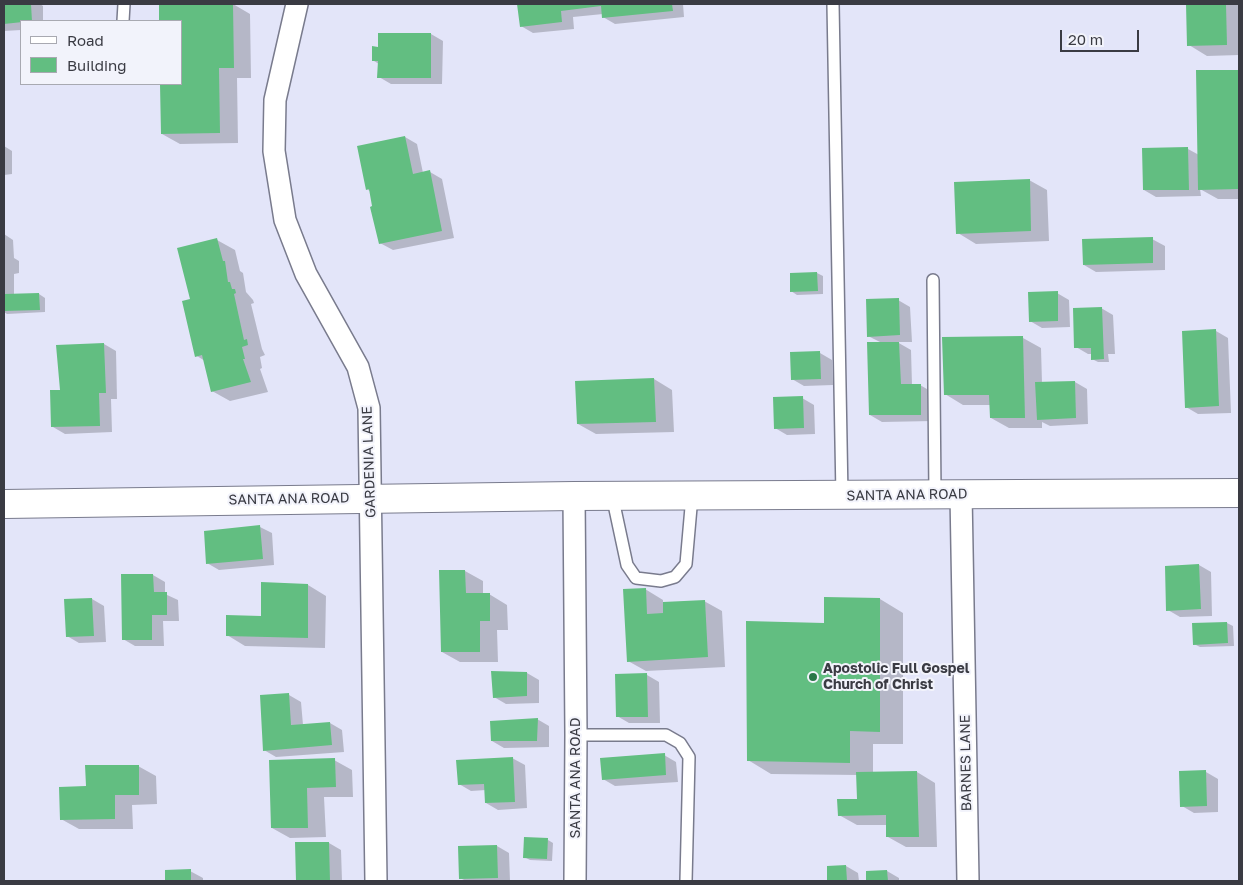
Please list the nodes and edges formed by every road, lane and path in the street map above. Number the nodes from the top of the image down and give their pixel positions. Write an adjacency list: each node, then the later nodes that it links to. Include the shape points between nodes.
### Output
1 (124, 4): 4 (lane)
2 (297, 4): 12 (street, GARDENIA LANE, via 275,100 274,151 285,220 306,274 358,367 369,408)
3 (834, 4): 11 (lane)
4 (123, 20)
5 (933, 280): 7 (lane)
6 (1239, 493): 7 (street, SANTA ANA ROAD)
7 (948, 494): 11 (street, SANTA ANA ROAD); 18 (street, BARNES LANE)
8 (612, 495): 9 (street, SANTA ANA ROAD); 10 (street, SANTA ANA ROAD); 10 (lane, via 627,565 636,578 661,581 675,577 686,564)
9 (574, 496): 12 (street, SANTA ANA ROAD); 14 (street, SANTA ANA ROAD)
10 (692, 496): 11 (street, SANTA ANA ROAD)
11 (842, 496)
12 (370, 498): 13 (street, SANTA ANA ROAD); 15 (street, GARDENIA LANE)
13 (4, 504)
14 (576, 735): 16 (street, SANTA ANA ROAD); 17 (lane, via 666,735 680,743 689,757)
15 (376, 881)
16 (575, 881)
17 (686, 881)
18 (968, 881)

